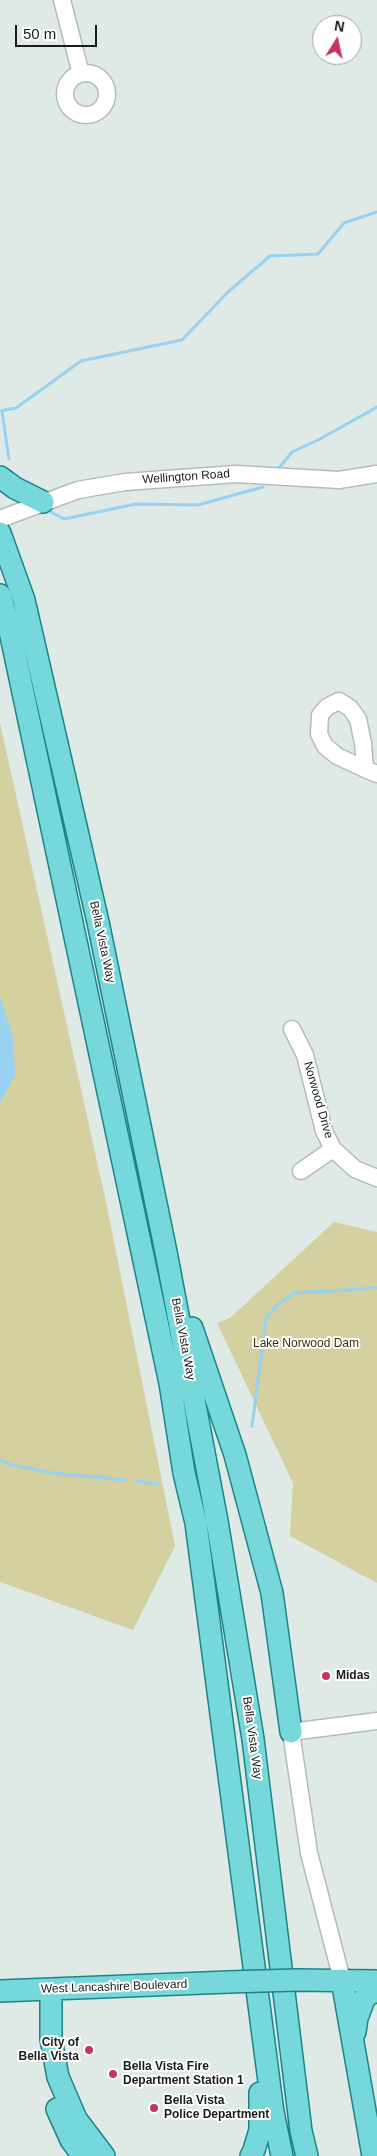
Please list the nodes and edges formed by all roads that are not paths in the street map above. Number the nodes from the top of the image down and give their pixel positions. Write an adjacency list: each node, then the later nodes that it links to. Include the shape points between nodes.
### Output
1 (62, 0): 2 (street)
2 (81, 74)
3 (377, 474): 5 (street, Wellington Road, via 339,480 236,474 178,476 78,490)
4 (0, 477): 5 (main road)
5 (43, 502): 6 (street, Wellington Road)
6 (0, 519)
7 (0, 533): 13 (main road, Bella Vista Way, via 24,600 62,762)
8 (0, 594): 16 (main road, Bella Vista Way, via 170,1382 184,1473 196,1524)
9 (292, 1029): 10 (street, Norwood Drive, via 305,1055 324,1131)
10 (333, 1149): 11 (street); 12 (street, Norwood Drive, via 355,1169)
11 (302, 1170)
12 (377, 1178)
13 (166, 1252): 15 (main road, via 235,1455 272,1593); 27 (main road, Bella Vista Way, via 217,1521 253,1739 301,2131)
14 (377, 1721): 15 (street)
15 (291, 1732): 17 (street, via 309,1854)
16 (246, 1914): 25 (main road, via 247,1995 261,2106 260,2130); 26 (main road, Bella Vista Way)
17 (342, 1980): 18 (main road, West Lancashire Boulevard); 19 (main road, West Lancashire Boulevard, bridge); 22 (main road)
18 (377, 1981)
19 (43, 1989): 21 (main road, West Lancashire Boulevard); 23 (main road, via 38,2042 48,2089 71,2140); 24 (main road, via 58,2077 76,2119)
20 (377, 1990): 22 (main road, via 365,1997 362,2004)
21 (4, 1991)
22 (354, 2047): 28 (main road)
23 (84, 2156)
24 (104, 2156)
25 (251, 2156)
26 (282, 2156)
27 (307, 2156)
28 (372, 2156)

